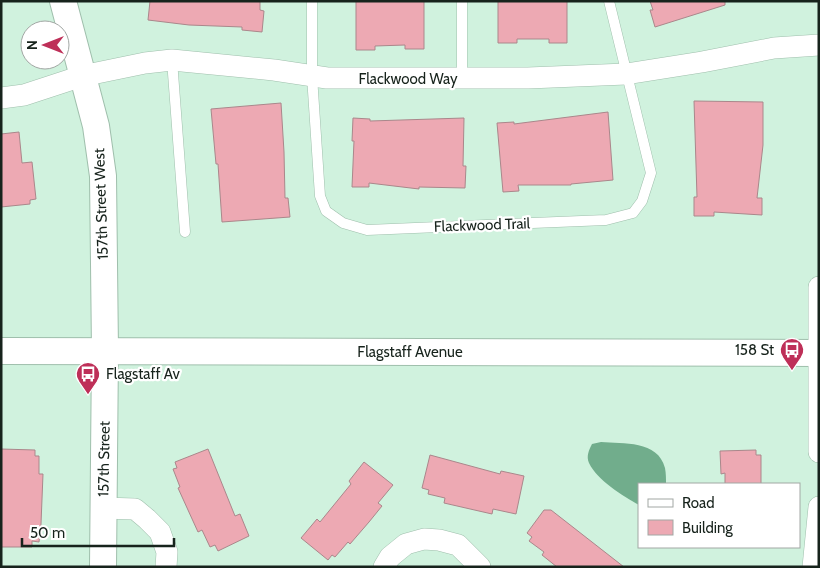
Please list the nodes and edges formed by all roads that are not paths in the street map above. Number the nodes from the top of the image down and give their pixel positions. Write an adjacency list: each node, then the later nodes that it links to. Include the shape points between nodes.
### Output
1 (63, 1): 8 (street, 157th Street West)
2 (312, 1): 9 (lane, Flackwood Trail)
3 (462, 1): 10 (lane)
4 (609, 1): 7 (lane, Flackwood Trail)
5 (819, 45): 7 (street, Flackwood Way, via 774,48)
6 (172, 60): 8 (street, Flackwood Way); 9 (street, Flackwood Way); 12 (lane)
7 (626, 74): 9 (lane, Flackwood Trail, via 651,173 642,202 633,213 606,220 367,230 342,223 326,211 320,196); 10 (street, Flackwood Way)
8 (82, 76): 11 (street, Flackwood Way); 15 (street, 157th Street West, via 97,133 103,176)
9 (312, 76): 10 (street, Flackwood Way)
10 (462, 79)
11 (1, 98)
12 (185, 232)
13 (819, 287): 16 (street)
14 (1, 351): 15 (street, Flagstaff Avenue)
15 (105, 351): 16 (street, Flagstaff Avenue); 19 (street, 157th Street)
16 (819, 353): 17 (street)
17 (819, 452)
18 (819, 507): 24 (street)
19 (104, 508): 20 (street, 157th Street); 21 (street, via 135,509 147,519 160,532 167,552)
20 (103, 567)
21 (166, 567)
22 (384, 567): 23 (street, via 390,557 406,544 424,539 458,544)
23 (480, 567)
24 (813, 567)

